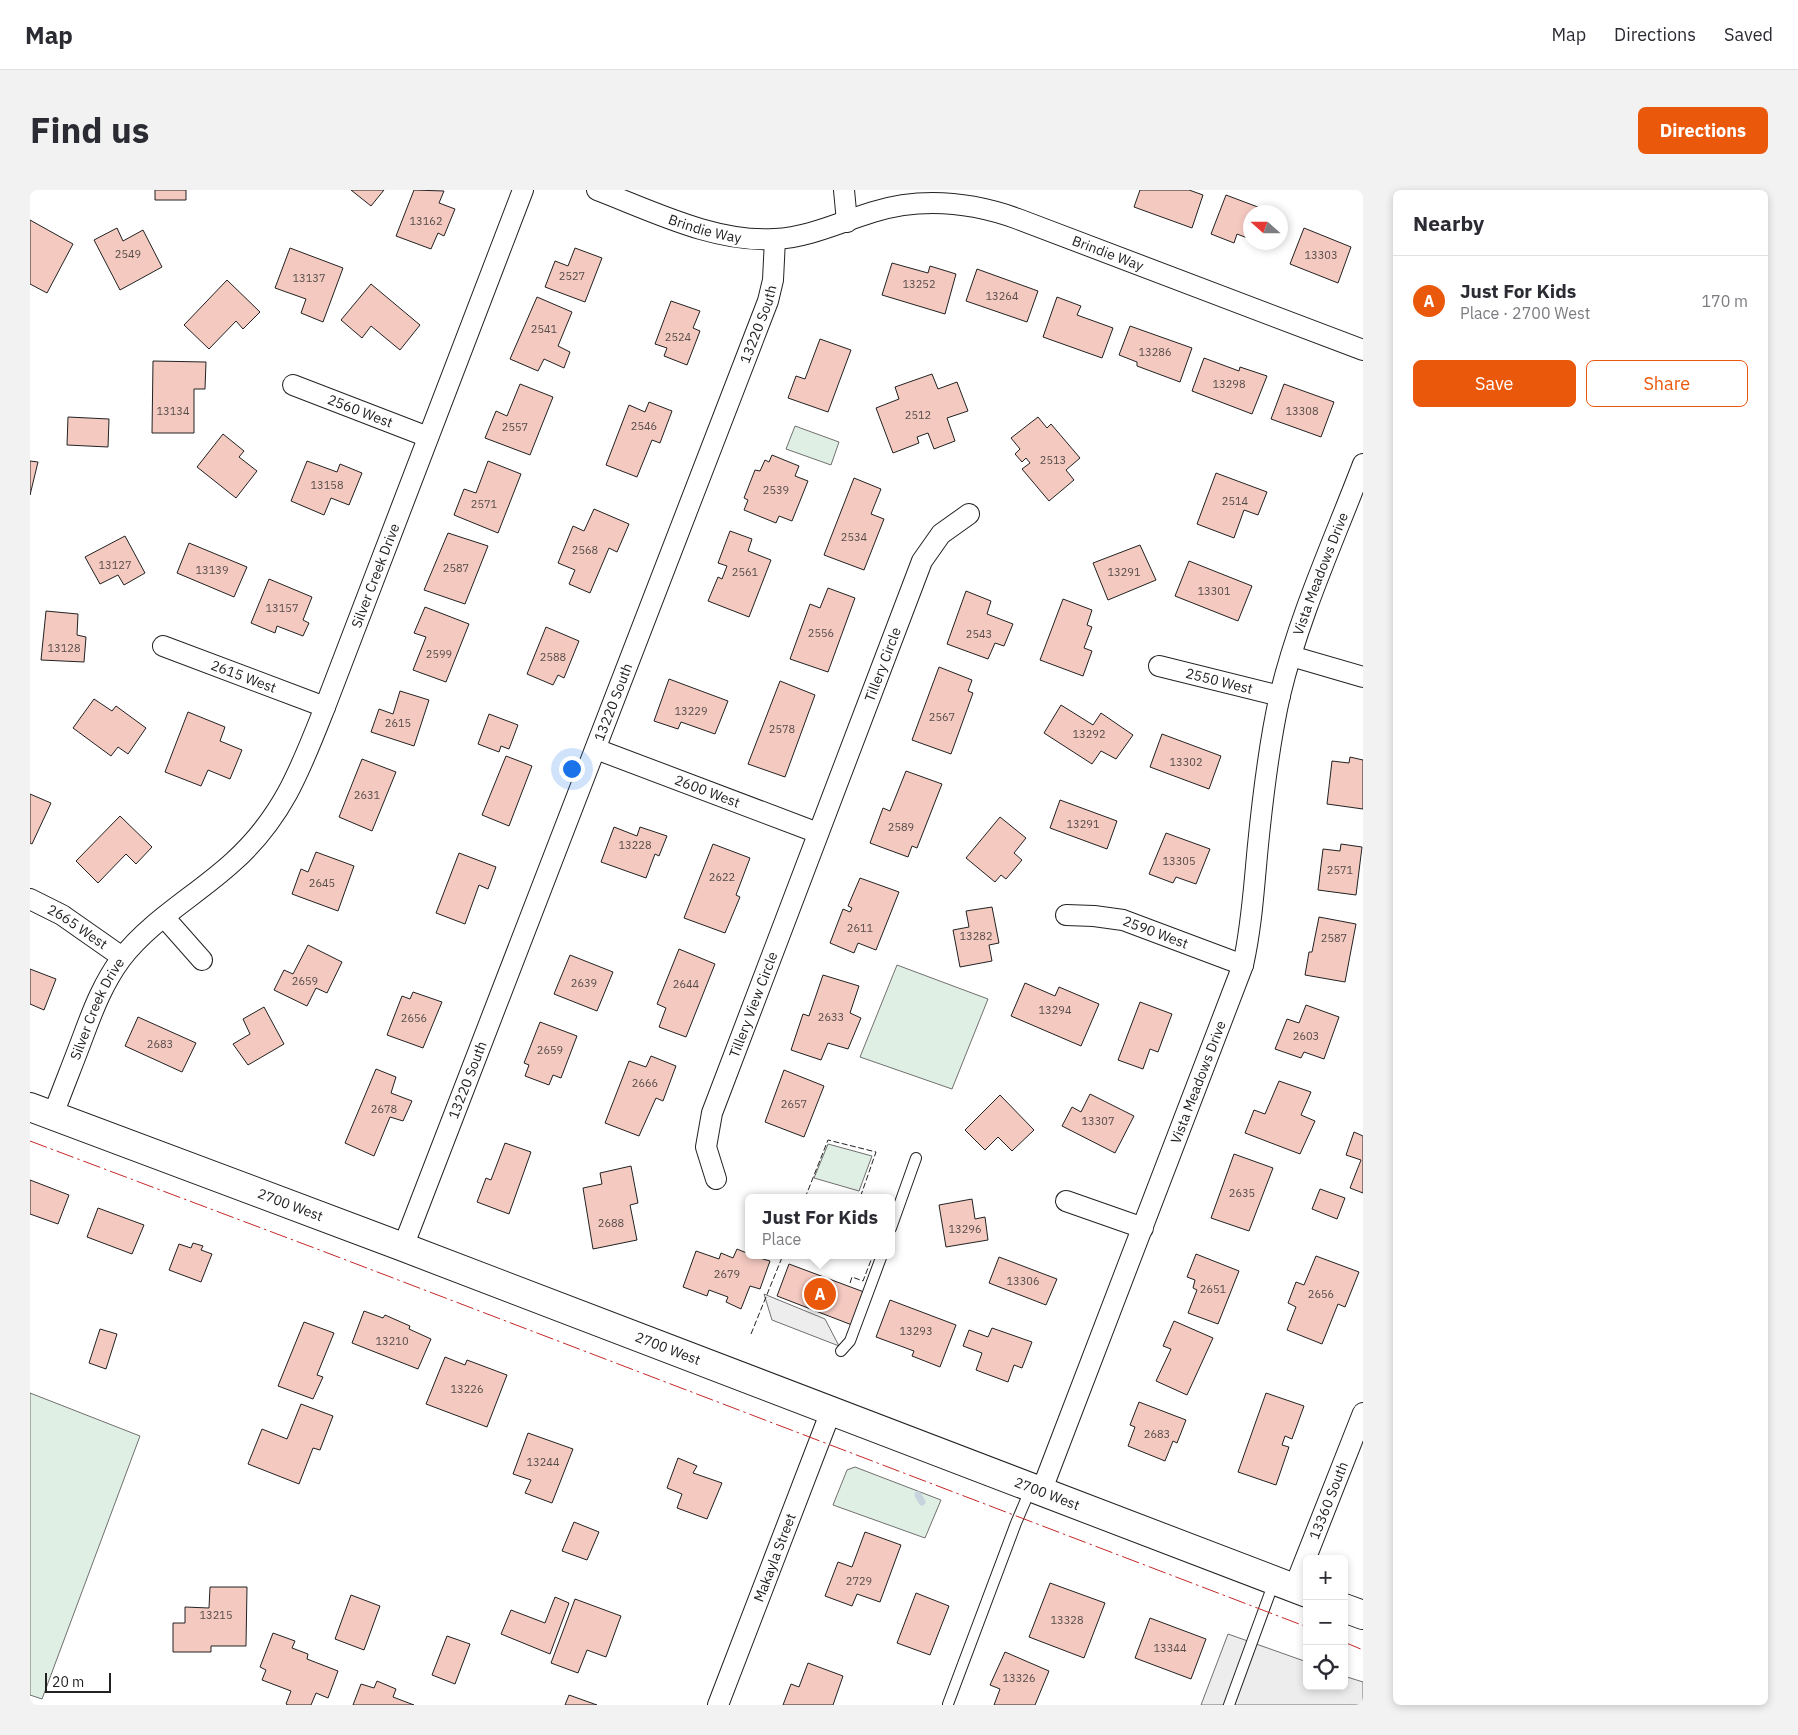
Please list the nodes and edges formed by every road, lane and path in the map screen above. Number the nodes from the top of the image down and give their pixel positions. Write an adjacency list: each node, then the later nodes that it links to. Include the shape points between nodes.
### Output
1 (523, 190): 8 (street, Silver Creek Drive)
2 (597, 190): 5 (street, Brindie Way, via 709,231 745,238)
3 (844, 190): 4 (street)
4 (847, 222): 5 (street, Brindie Way, via 823,231); 6 (street, Brindie Way, via 902,205 980,207)
5 (775, 239): 17 (street, 13220 South, via 773,280 768,301)
6 (1363, 350)
7 (293, 385): 8 (street, 2560 West)
8 (428, 437): 16 (street, Silver Creek Drive)
9 (1363, 464): 12 (street, Vista Meadows Drive)
10 (969, 514): 18 (street, Tillery Circle, via 941,534 922,561)
11 (163, 646): 16 (street, 2615 West)
12 (1291, 656): 14 (street); 15 (street, Vista Meadows Drive)
13 (1159, 666): 15 (street, 2550 West)
14 (1363, 677)
15 (1280, 696): 24 (street, Vista Meadows Drive)
16 (325, 707): 21 (street, Silver Creek Drive, via 302,767 265,828 232,863)
17 (596, 749): 18 (street, 2600 West); 31 (street, 13220 South)
18 (818, 833): 27 (street, Tillery View Circle, via 712,1113 706,1147)
19 (30, 899): 22 (street, 2665 West, via 69,920)
20 (1066, 915): 24 (street, 2590 West, via 1123,920)
21 (164, 917): 22 (street, Silver Creek Drive); 23 (street)
22 (122, 957): 25 (street, Silver Creek Drive, via 109,976)
23 (202, 960)
24 (1243, 965): 30 (street, Vista Meadows Drive)
25 (42, 1111): 31 (main road, 2700 West)
26 (916, 1158): 29 (lane)
27 (716, 1179)
28 (1066, 1201): 30 (street)
29 (895, 1217)
30 (1143, 1228): 36 (street, Vista Meadows Drive)
31 (403, 1247): 34 (main road, 2700 West)
32 (881, 1259): 33 (lane, via 850,1342)
33 (841, 1352)
34 (831, 1411): 36 (main road, 2700 West); 41 (street, Makayla Street)
35 (1363, 1413): 37 (street, 13360 South)
36 (1036, 1490): 37 (main road, 2700 West); 40 (lane, via 1016,1523)
37 (1292, 1588): 42 (lane)
38 (1348, 1609): 39 (main road)
39 (1363, 1615)
40 (948, 1704)
41 (718, 1705)
42 (1229, 1705)

